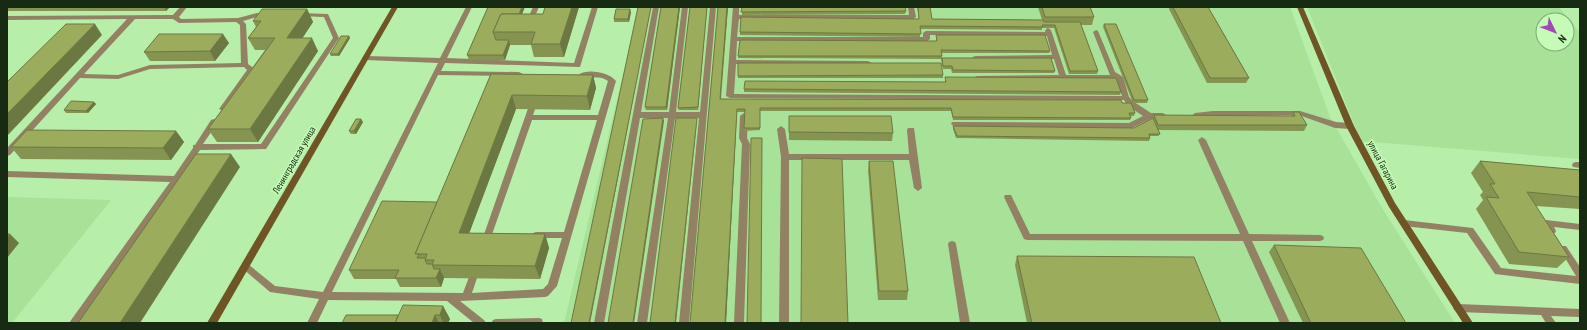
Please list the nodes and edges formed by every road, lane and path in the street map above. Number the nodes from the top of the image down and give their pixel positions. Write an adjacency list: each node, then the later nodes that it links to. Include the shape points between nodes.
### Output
1 (184, 7): 16 (lane)
2 (395, 7): 23 (street, Ленинградская улица)
3 (469, 7): 25 (lane)
4 (536, 7): 14 (lane)
5 (595, 7): 25 (lane, via 577,65)
6 (656, 7): 38 (lane)
7 (686, 7): 39 (lane)
8 (713, 7): 40 (lane)
9 (736, 7): 17 (lane)
10 (911, 7): 17 (lane, via 913,17)
11 (1300, 7): 48 (street, улица Гагарина)
12 (280, 15): 19 (lane, via 257,15)
13 (295, 15): 52 (lane, via 326,15 336,38 263,147)
14 (532, 16)
15 (133, 17): 16 (lane); 18 (lane); 32 (lane)
16 (175, 17): 19 (lane, via 179,21)
17 (735, 17): 21 (lane)
18 (7, 18)
19 (238, 20): 28 (lane, via 243,24)
20 (1096, 32): 34 (lane, via 1112,73)
21 (734, 39): 22 (lane, via 927,40 926,33 1049,32); 26 (lane)
22 (1057, 57): 24 (lane); 33 (lane)
23 (366, 58): 25 (lane); 69 (street, Ленинградская улица)
24 (965, 58)
25 (441, 61): 29 (lane)
26 (733, 62): 27 (lane); 37 (lane, via 730,96)
27 (879, 64)
28 (245, 65): 32 (lane, via 150,67 118,77); 52 (lane, via 251,69)
29 (436, 73): 30 (lane); 72 (lane)
30 (528, 74)
31 (574, 75): 46 (lane, via 604,75 612,81)
32 (78, 76): 53 (lane)
33 (1064, 77): 34 (lane); 35 (lane)
34 (1119, 77): 37 (lane)
35 (966, 78)
36 (538, 89): 41 (lane)
37 (1126, 98): 43 (lane)
38 (638, 115): 39 (lane); 84 (lane)
39 (672, 115): 40 (lane); 85 (lane)
40 (704, 115): 86 (lane)
41 (529, 116): 46 (lane); 67 (lane, via 492,235)
42 (744, 116): 87 (lane, via 743,138 746,144)
43 (1149, 116): 44 (lane); 47 (lane, via 1130,126)
44 (1172, 116)
45 (1187, 116): 48 (lane, via 1300,113 1335,125)
46 (601, 118): 63 (lane)
47 (955, 124)
48 (1350, 126): 60 (street, улица Гагарина)
49 (781, 130): 54 (lane)
50 (911, 130): 55 (lane)
51 (1202, 140): 64 (lane)
52 (196, 147): 57 (lane)
53 (7, 153)
54 (785, 157): 55 (lane); 88 (lane)
55 (913, 157): 58 (lane)
56 (7, 174): 57 (lane)
57 (176, 179): 78 (lane)
58 (918, 188)
59 (1008, 197): 64 (lane, via 1026,237)
60 (1404, 223): 71 (lane, via 1470,230 1498,271); 75 (street, улица Гагарина)
61 (1580, 227): 70 (lane, via 1546,223)
62 (527, 235): 63 (lane)
63 (567, 236): 74 (lane, via 552,286 545,293)
64 (1246, 238): 65 (lane); 90 (lane)
65 (1320, 238)
66 (952, 244): 89 (lane)
67 (483, 249)
68 (478, 262): 74 (lane)
69 (245, 266): 72 (lane, via 274,288); 79 (street, Ленинградская улица)
70 (1580, 274)
71 (1580, 280)
72 (326, 296): 73 (lane); 80 (lane)
73 (449, 297): 74 (lane); 81 (lane)
74 (466, 297)
75 (1458, 308): 76 (lane); 91 (street, улица Гагарина)
76 (1544, 312): 77 (lane); 92 (lane)
77 (1580, 313)
78 (74, 323)
79 (212, 323)
80 (312, 323)
81 (481, 323)
82 (496, 323): 83 (lane)
83 (538, 323)
84 (599, 323)
85 (642, 323)
86 (684, 323)
87 (740, 323)
88 (784, 323)
89 (965, 323)
90 (1285, 323)
91 (1468, 323)
92 (1551, 323)

